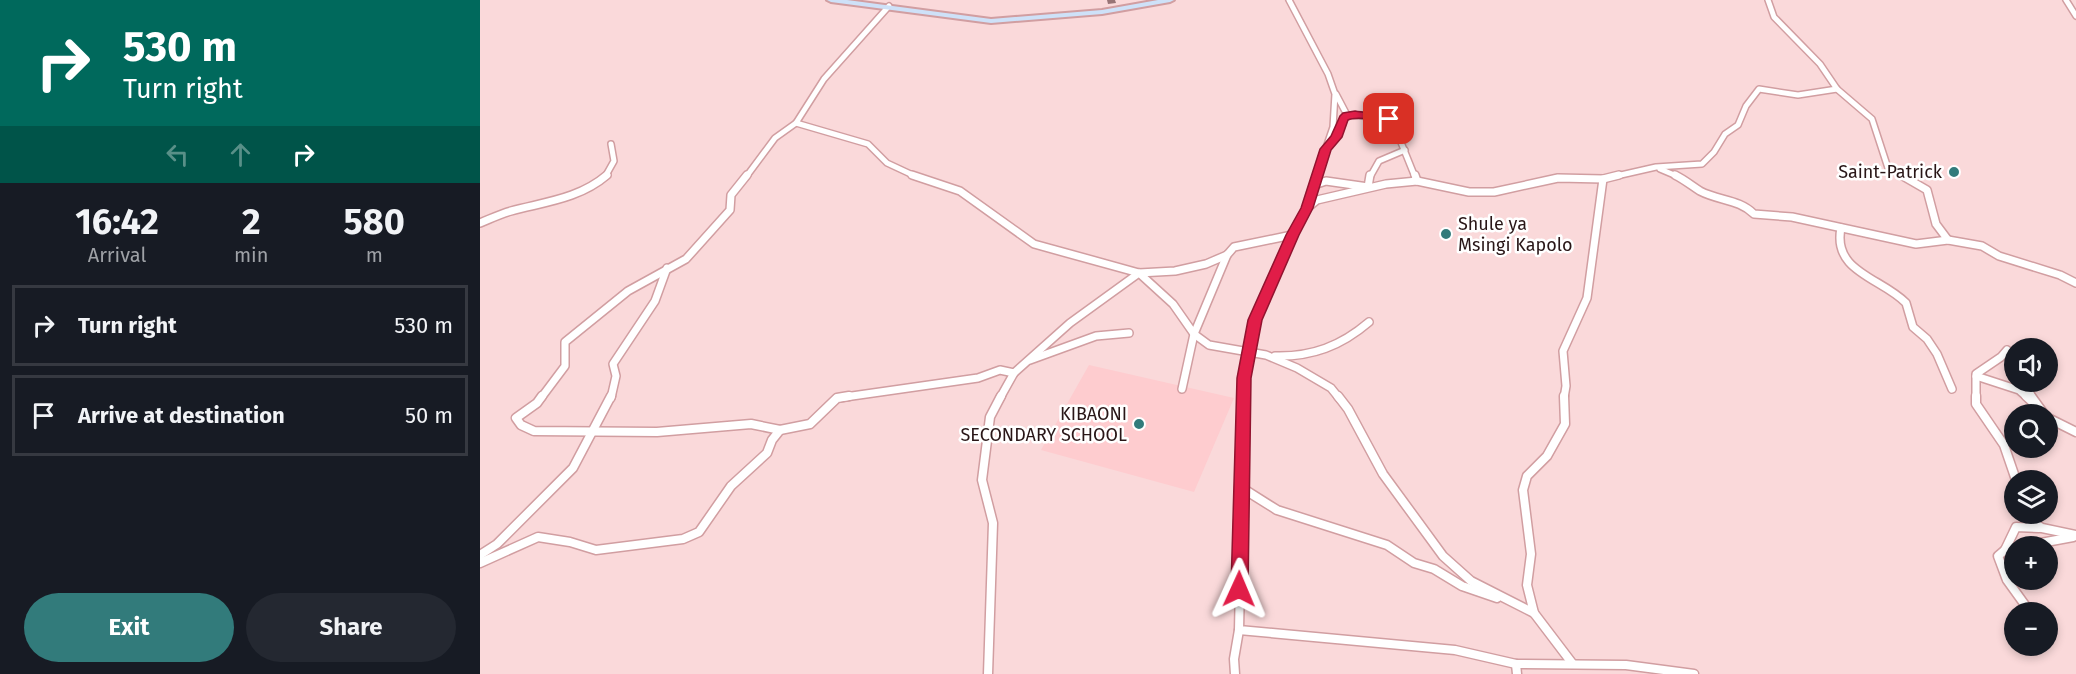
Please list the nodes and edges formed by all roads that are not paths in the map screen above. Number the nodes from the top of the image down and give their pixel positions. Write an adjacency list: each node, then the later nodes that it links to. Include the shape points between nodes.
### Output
1 (831, 0): 6 (main road)
2 (1170, 0): 6 (main road, via 1102,12 1012,20 961,19)
3 (1289, 0): 8 (street)
4 (1768, 0): 9 (street, via 1774,17 1820,64)
5 (2066, 0): 7 (street)
6 (889, 6): 13 (street, via 824,80)
7 (2076, 16)
8 (1333, 85): 11 (street); 14 (street, via 1335,116)
9 (1837, 89): 17 (street, via 1813,96 1759,89 1738,125 1725,134 1702,164); 28 (street, via 1872,119 1888,168 1927,190 1936,224)
10 (1392, 107): 12 (street)
11 (1347, 115): 12 (street); 14 (street)
12 (1379, 115): 16 (street, via 1394,124)
13 (796, 123): 30 (street, via 775,138 740,181 731,195 730,210 686,259); 31 (street, via 868,144 887,163 908,174 960,191 1034,244)
14 (1330, 142): 18 (street)
15 (611, 144): 25 (street, via 614,151 609,171 592,189)
16 (1405, 150): 21 (street); 23 (street, via 1373,165)
17 (1656, 167): 19 (street); 26 (street, via 1701,191 1745,205 1754,214)
18 (1318, 172): 20 (street); 22 (street)
19 (1603, 179): 21 (street, via 1558,178 1494,192 1468,192); 63 (street, via 1587,298 1563,351 1565,424 1547,456 1527,476 1523,490 1532,554 1527,585)
20 (1334, 181): 22 (street); 23 (street)
21 (1417, 182): 23 (street)
22 (1314, 185): 24 (street)
23 (1368, 187): 24 (street, via 1317,200)
24 (1307, 208): 27 (street)
25 (480, 223)
26 (1841, 228): 28 (street, via 1917,244); 43 (street, via 1838,234 1846,258 1860,273 1904,300 1911,309 1913,327 1928,337)
27 (1292, 235): 29 (street, via 1234,247); 36 (street, via 1255,320)
28 (1948, 240): 32 (street, via 1982,246 1999,256)
29 (1227, 255): 31 (street, via 1175,271); 35 (street)
30 (667, 268): 48 (street, via 655,301 613,364 616,376 609,400); 48 (street, via 628,291 565,342 565,366 537,403 516,418 534,430)
31 (1139, 273): 35 (street, via 1173,304); 39 (street, via 1070,322)
32 (2076, 283)
33 (1369, 321): 38 (street, via 1356,334 1322,352 1292,357)
34 (1129, 333): 39 (street, via 1096,336)
35 (1194, 334): 36 (street, via 1209,345); 42 (street)
36 (1250, 351): 38 (street); 50 (street, via 1244,378)
37 (2004, 354): 41 (street)
38 (1266, 355): 62 (street, via 1331,388 1348,409 1383,474 1443,556 1471,581)
39 (1028, 361): 40 (street)
40 (1014, 373): 46 (street, via 1000,370 978,378 837,398 810,424); 67 (street, via 990,417 982,480 993,523)
41 (1976, 376): 44 (street, via 2019,390); 49 (street, via 1976,404 2004,445)
42 (1182, 389)
43 (1952, 389)
44 (2034, 404)
45 (2058, 423): 47 (street)
46 (780, 430): 48 (street, via 751,424); 60 (street, via 767,453 731,486 699,532 683,539 596,550 538,537)
47 (2076, 432)
48 (592, 433): 59 (street, via 573,468 497,544)
49 (2013, 470)
50 (1242, 488): 62 (street, via 1276,510 1387,545 1462,586); 64 (street)
51 (2017, 524): 53 (street)
52 (2035, 524): 54 (street)
53 (2016, 527): 54 (street); 55 (street)
54 (2042, 528): 56 (street)
55 (2014, 536)
56 (2076, 536): 57 (street)
57 (2058, 540)
58 (2004, 552): 61 (street, via 1998,556)
59 (480, 555)
60 (480, 563)
61 (2004, 572)
62 (1505, 600): 63 (street)
63 (1534, 613): 65 (street)
64 (1239, 630): 66 (street, via 1455,650); 68 (street)
65 (1572, 663): 66 (street); 69 (street)
66 (1516, 669)
67 (988, 674)
68 (1235, 674)
69 (1694, 674)

